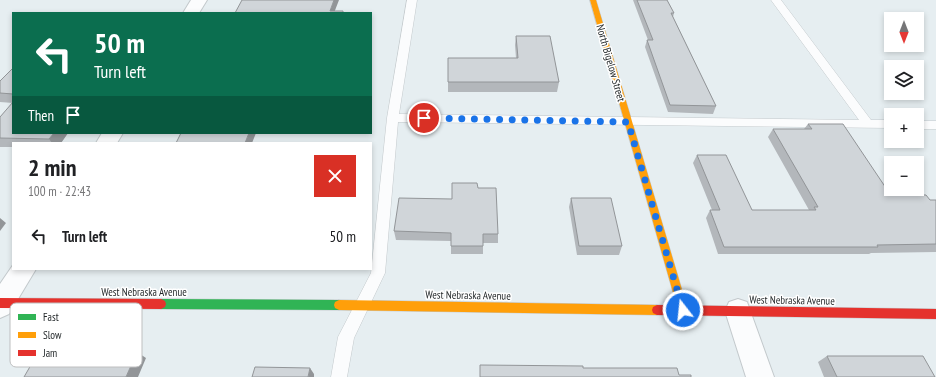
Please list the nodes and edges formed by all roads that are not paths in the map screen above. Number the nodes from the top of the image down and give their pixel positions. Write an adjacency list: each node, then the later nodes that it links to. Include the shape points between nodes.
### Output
1 (199, 0): 5 (street)
2 (412, 0): 6 (lane)
3 (593, 0): 7 (street, North Bigelow Street)
4 (776, 0): 8 (lane)
5 (191, 12)
6 (393, 118): 7 (lane); 15 (lane, via 378,273)
7 (628, 122): 8 (lane); 16 (street, North Bigelow Street)
8 (868, 124): 9 (lane)
9 (884, 124)
10 (924, 125): 11 (lane)
11 (936, 125)
12 (23, 270): 13 (street)
13 (1, 304)
14 (142, 304): 15 (street, West Nebraska Avenue)
15 (363, 305): 16 (street, West Nebraska Avenue); 19 (lane, via 346,337)
16 (683, 310): 17 (street, West Nebraska Avenue)
17 (738, 311): 18 (street, West Nebraska Avenue); 20 (street)
18 (936, 314)
19 (339, 377)
20 (760, 377)

